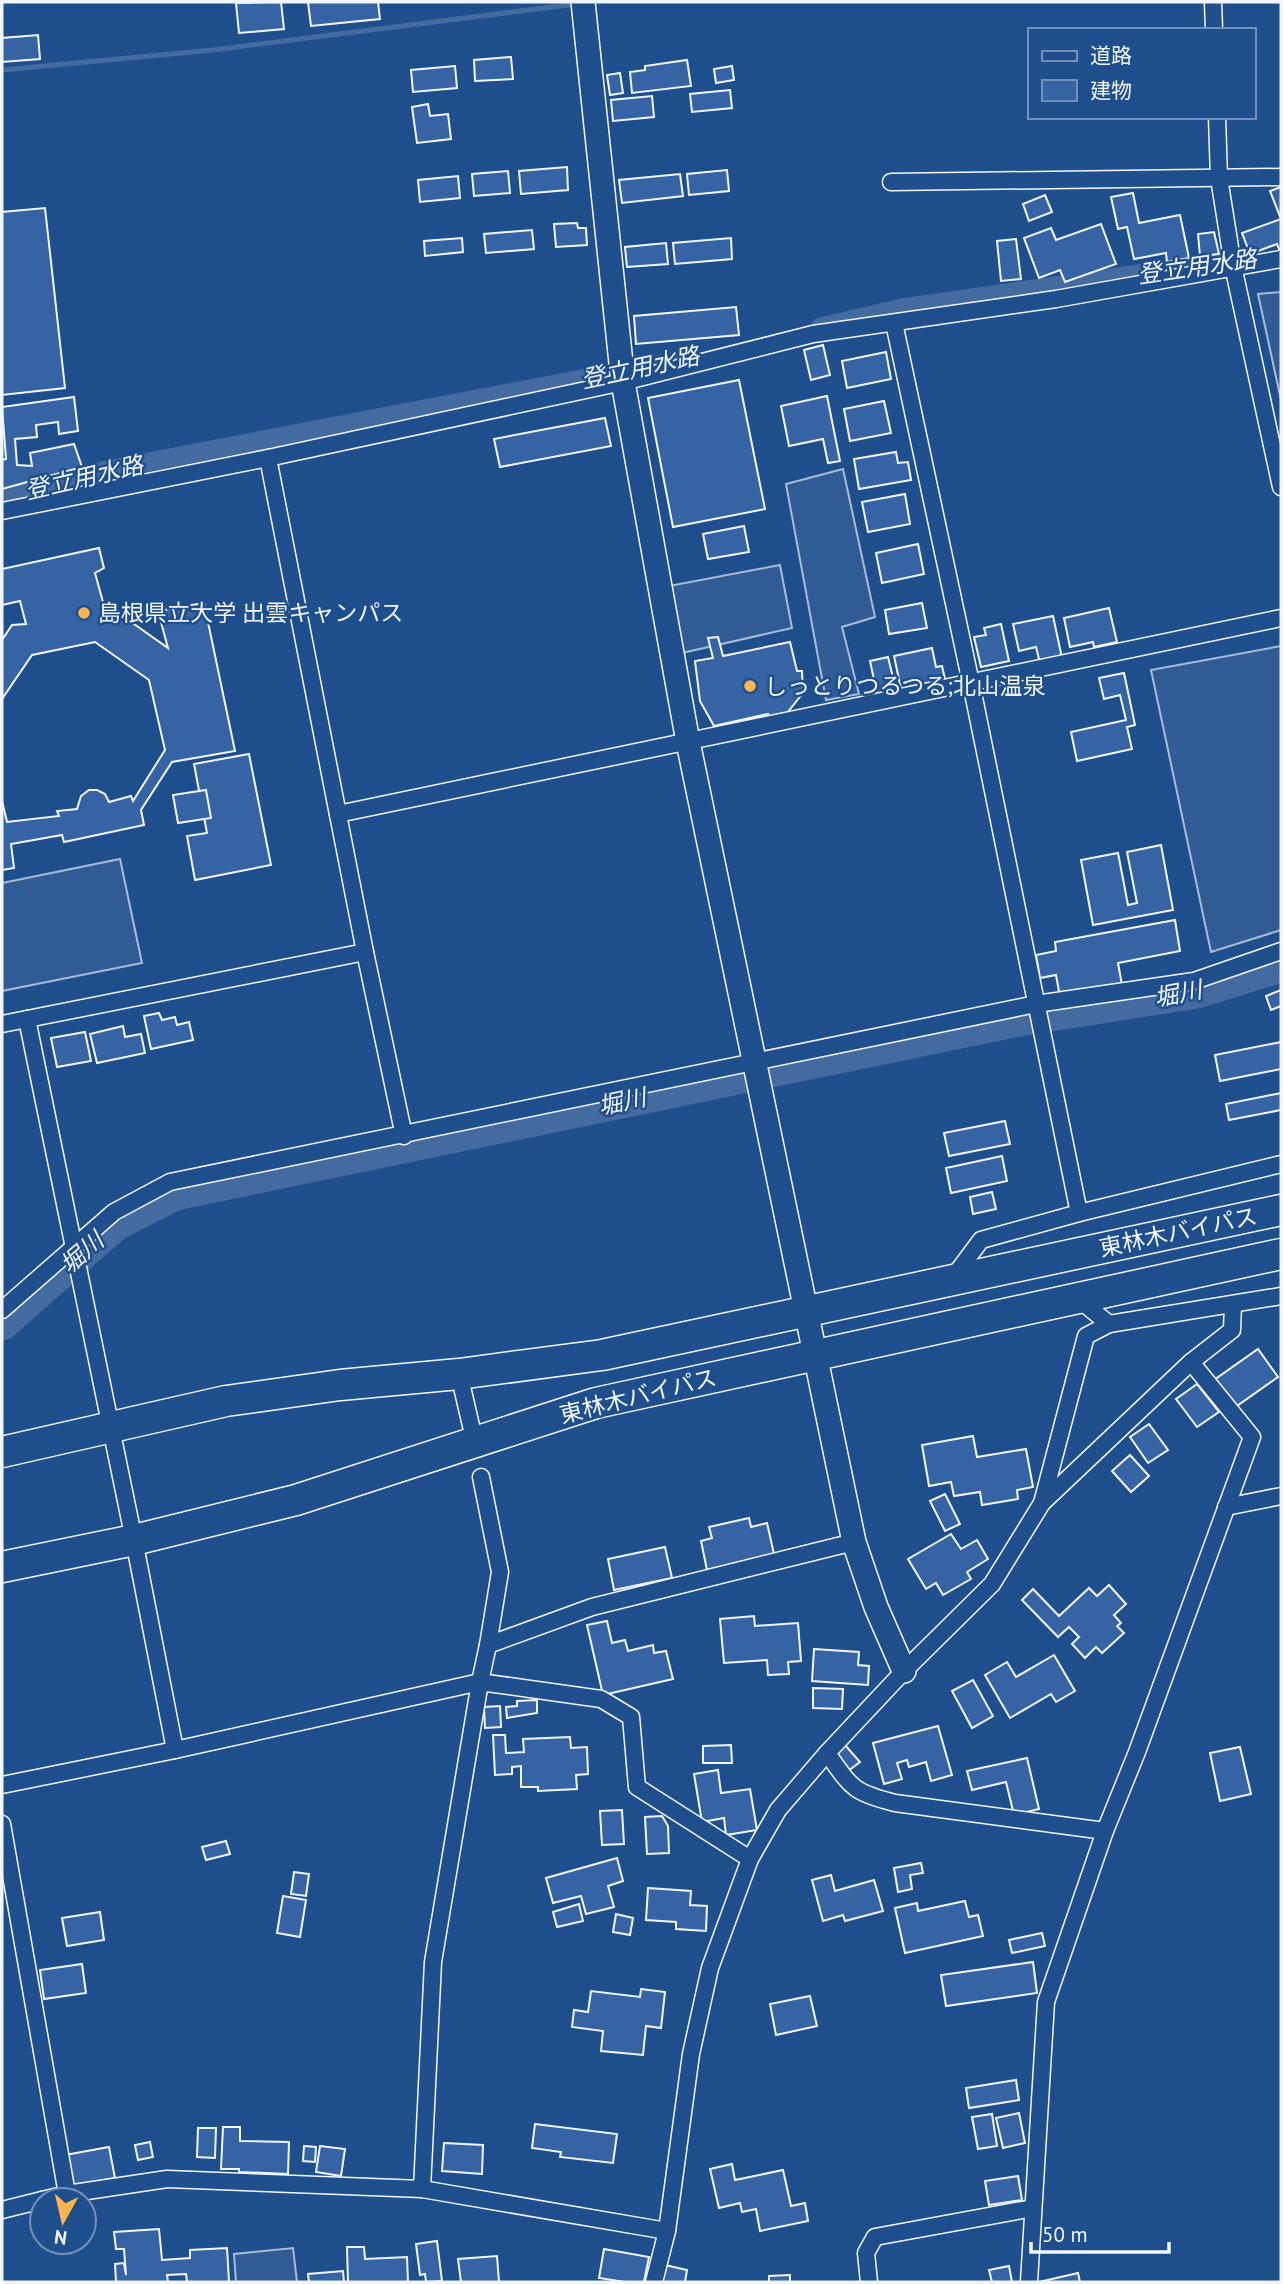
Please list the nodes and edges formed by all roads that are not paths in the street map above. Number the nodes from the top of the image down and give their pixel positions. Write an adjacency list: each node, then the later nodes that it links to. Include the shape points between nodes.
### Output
1 (583, 2): 11 (street)
2 (1213, 2): 3 (street)
3 (1214, 28)
4 (1217, 119): 6 (street)
5 (1281, 177): 6 (street)
6 (1219, 178): 7 (street); 9 (street)
7 (891, 182)
8 (1281, 259): 9 (street)
9 (1233, 266): 10 (street); 13 (street)
10 (894, 323): 11 (street, via 813,334); 16 (street)
11 (623, 382): 12 (street); 17 (street)
12 (268, 458): 14 (street); 18 (street)
13 (1281, 487)
14 (2, 511)
15 (1281, 618): 16 (street)
16 (971, 683): 17 (street); 21 (street)
17 (688, 742): 18 (street); 24 (street)
18 (338, 814): 20 (street)
19 (1281, 951): 21 (street, via 1194,981)
20 (365, 952): 22 (street); 25 (street)
21 (1035, 1004): 24 (street); 28 (street)
22 (27, 1019): 23 (street); 29 (street)
23 (2, 1024)
24 (754, 1061): 25 (street); 36 (street)
25 (404, 1136): 29 (street, via 170,1182 114,1212)
26 (1281, 1164): 28 (street)
27 (1281, 1208): 31 (highway, 東林木バイパス)
28 (1079, 1213): 31 (street, via 981,1240)
29 (74, 1247): 35 (street); 41 (street)
30 (1281, 1254): 33 (highway, 東林木バイパス)
31 (950, 1282): 36 (highway, 東林木バイパス)
32 (1281, 1296): 34 (street)
33 (1076, 1297): 37 (street); 38 (highway, 東林木バイパス)
34 (1233, 1305): 37 (street); 39 (street, via 1232,1330)
35 (2, 1310)
36 (806, 1314): 38 (street); 40 (highway, 東林木バイパス, via 602,1355)
37 (1109, 1324): 46 (street, via 1086,1336)
38 (815, 1354): 42 (highway, 東林木バイパス, via 596,1403); 49 (street)
39 (1191, 1362): 46 (street); 47 (street, via 1252,1437)
40 (459, 1374): 41 (highway, 東林木バイパス, via 226,1401); 42 (street)
41 (111, 1426): 43 (highway, 東林木バイパス); 48 (street)
42 (475, 1443): 48 (highway, 東林木バイパス, via 296,1500)
43 (2, 1452)
44 (481, 1477): 51 (street, via 500,1572)
45 (1281, 1496): 47 (street)
46 (1042, 1503): 52 (street, via 992,1584)
47 (1226, 1507): 58 (street)
48 (134, 1540): 50 (highway, 東林木バイパス); 54 (street)
49 (854, 1542): 51 (street, via 592,1607); 52 (street)
50 (2, 1567)
51 (488, 1645): 53 (street)
52 (904, 1671): 55 (street)
53 (480, 1682): 54 (street); 59 (street, via 601,1699 631,1717 637,1787); 62 (street, via 433,1962)
54 (175, 1750): 56 (street)
55 (827, 1753): 58 (street, via 863,1795); 59 (street, via 778,1810)
56 (2, 1784)
57 (2, 1824): 60 (street)
58 (1105, 1831): 64 (street, via 1046,2002)
59 (750, 1859): 66 (street, via 710,1968 691,2054)
60 (66, 2186)
61 (98, 2189): 62 (street, via 167,2179)
62 (422, 2189): 66 (street)
63 (28, 2204): 65 (street)
64 (1033, 2208): 68 (street, via 875,2237 866,2253); 69 (street)
65 (2, 2210)
66 (667, 2231): 67 (street)
67 (654, 2282)
68 (869, 2282)
69 (1029, 2282)

